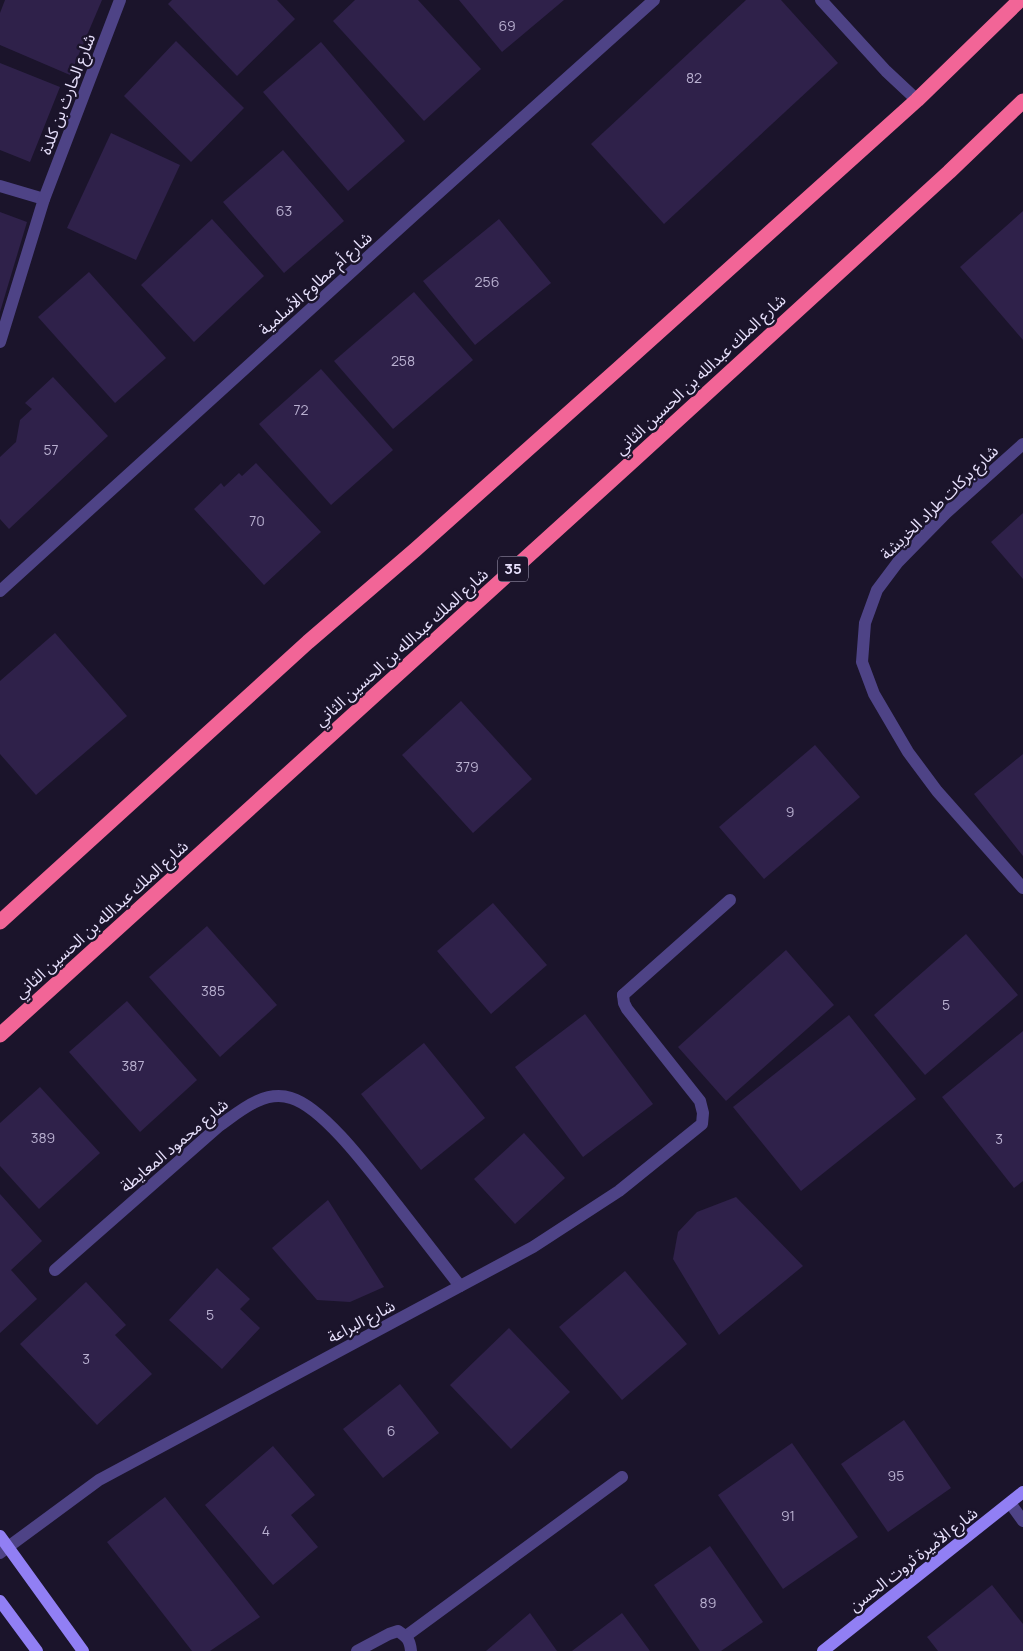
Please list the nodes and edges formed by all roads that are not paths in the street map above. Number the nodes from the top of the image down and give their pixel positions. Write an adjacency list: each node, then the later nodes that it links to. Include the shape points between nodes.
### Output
1 (120, 0): 8 (street, شارع الحارث بن كلدة)
2 (654, 0): 11 (street, شارع أم مطاوع الأسلمية)
3 (821, 0): 5 (street)
4 (1020, 0): 5 (highway)
5 (917, 100): 14 (highway, via 416,550 308,642)
6 (1023, 101): 15 (highway, شارع الملك عبدالله بن الحسين الثاني / 35, via 949,172)
7 (0, 186): 8 (street)
8 (44, 199): 9 (street, شارع الحارث بن كلدة)
9 (0, 342)
10 (1023, 444): 12 (street, شارع بركات طراد الخريشة, via 946,513 898,562 877,590 865,623 862,662 874,694 908,752 937,791)
11 (0, 591)
12 (1023, 888)
13 (730, 900): 17 (street, شارع البراعة, via 623,995 627,1009 700,1101 702,1124 619,1191 533,1247)
14 (0, 922)
15 (0, 1035)
16 (55, 1270): 17 (street, شارع محمود المعايطة, via 242,1109 261,1099 290,1097 305,1104 329,1124)
17 (460, 1286): 23 (street, شارع البراعة, via 107,1476)
18 (622, 1477): 25 (street)
19 (1023, 1492): 20 (street, شارع الأميرة ثروت الحسن)
20 (1010, 1504): 21 (street); 30 (street, شارع الأميرة ثروت الحسن)
21 (1023, 1520)
22 (0, 1536): 23 (street)
23 (4, 1550): 27 (street)
24 (0, 1601): 26 (street)
25 (406, 1636): 28 (street, via 398,1631); 29 (street)
26 (37, 1651)
27 (83, 1651)
28 (357, 1651)
29 (411, 1651)
30 (823, 1651)

